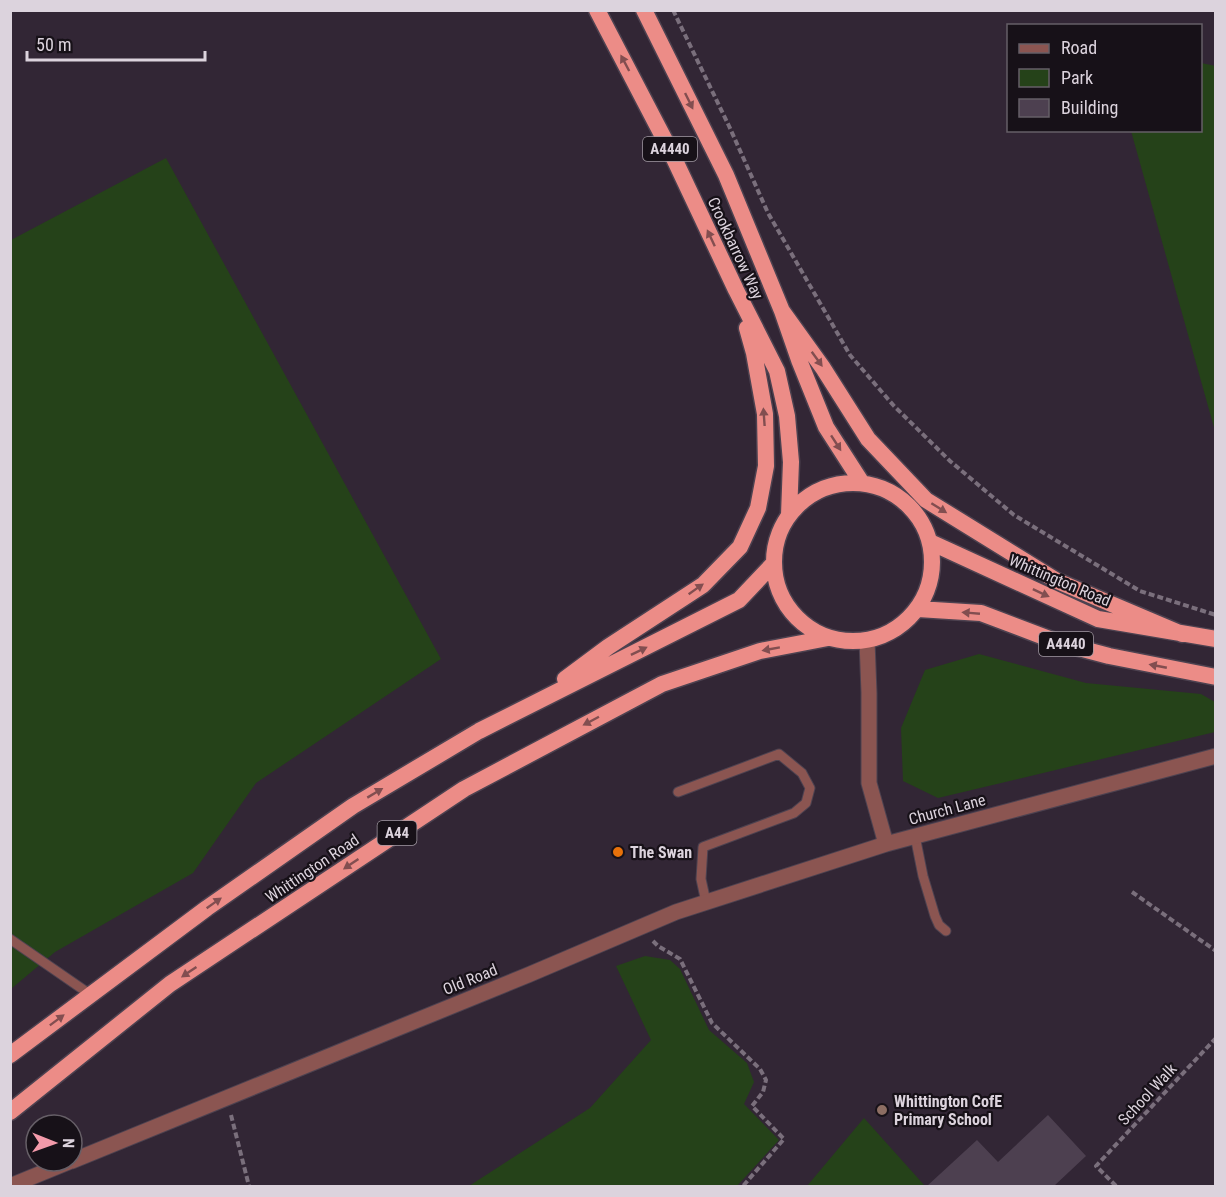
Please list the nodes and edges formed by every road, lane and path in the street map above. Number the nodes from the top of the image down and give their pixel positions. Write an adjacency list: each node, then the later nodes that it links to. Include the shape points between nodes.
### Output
1 (597, 10): 4 (highway, Crookbarrow Way / A4440, one-way to 1, via 670,150)
2 (644, 10): 5 (highway, Crookbarrow Way / A4440, one-way to 5, via 726,175)
3 (673, 10): 11 (path, via 768,213 850,355 894,406 950,461 1014,515 1140,591)
4 (736, 290): 7 (highway, Crookbarrow Way / A4440, via 777,371 787,416 791,462); 17 (highway, one-way to 4, via 608,647 703,585 740,546 758,508 766,466 765,414 754,353)
5 (783, 311): 6 (highway, Crookbarrow Way / A4440, one-way to 6, via 826,427); 12 (highway, one-way to 12, via 868,439 926,500 1057,581)
6 (862, 483): 7 (highway, via 832,485 809,496); 8 (highway, via 879,486 905,502 923,524)
7 (789, 515): 9 (highway, via 775,545)
8 (930, 542): 10 (highway, via 931,578); 12 (highway, Whittington Road / A4440, one-way to 12, via 1098,619)
9 (773, 564): 13 (highway, via 778,590 788,608 806,627); 17 (highway, Whittington Road, one-way to 9, via 739,600)
10 (918, 609): 15 (highway, via 892,632); 16 (highway, A4440, one-way to 10, via 1060,643 981,614)
11 (1215, 615)
12 (1182, 634): 14 (highway, Whittington Road / A4440)
13 (828, 638): 15 (highway); 32 (highway, Whittington Road / A44, one-way to 32, via 760,651 662,684 464,789 170,984)
14 (1215, 639)
15 (867, 641): 21 (street, via 869,783)
16 (1215, 677)
17 (528, 706): 28 (highway, Whittington Road, one-way to 17, via 353,806)
18 (1215, 756): 20 (street, Church Lane)
19 (678, 792): 23 (lane, via 779,754 802,773 810,788 806,803 794,813 703,848 701,879)
20 (915, 836): 21 (street, Church Lane); 25 (lane, via 933,907 939,925)
21 (886, 844): 23 (street, Old Road)
22 (1132, 892): 27 (path)
23 (706, 902): 24 (street, Old Road)
24 (640, 927): 31 (street, Old Road); 37 (path, via 658,946 680,959 712,1023 760,1069 766,1080 763,1092 752,1106 784,1139)
25 (946, 931)
26 (10, 939): 28 (lane)
27 (1215, 951)
28 (91, 995): 30 (highway, Whittington Road, one-way to 28)
29 (1215, 1038): 38 (path, School Walk, via 1096,1166)
30 (10, 1055)
31 (227, 1098): 33 (street, Old Road); 36 (path)
32 (10, 1112)
33 (84, 1156)
34 (40, 1173): 35 (street, Old Road)
35 (10, 1185)
36 (249, 1186)
37 (743, 1186)
38 (1116, 1186)

